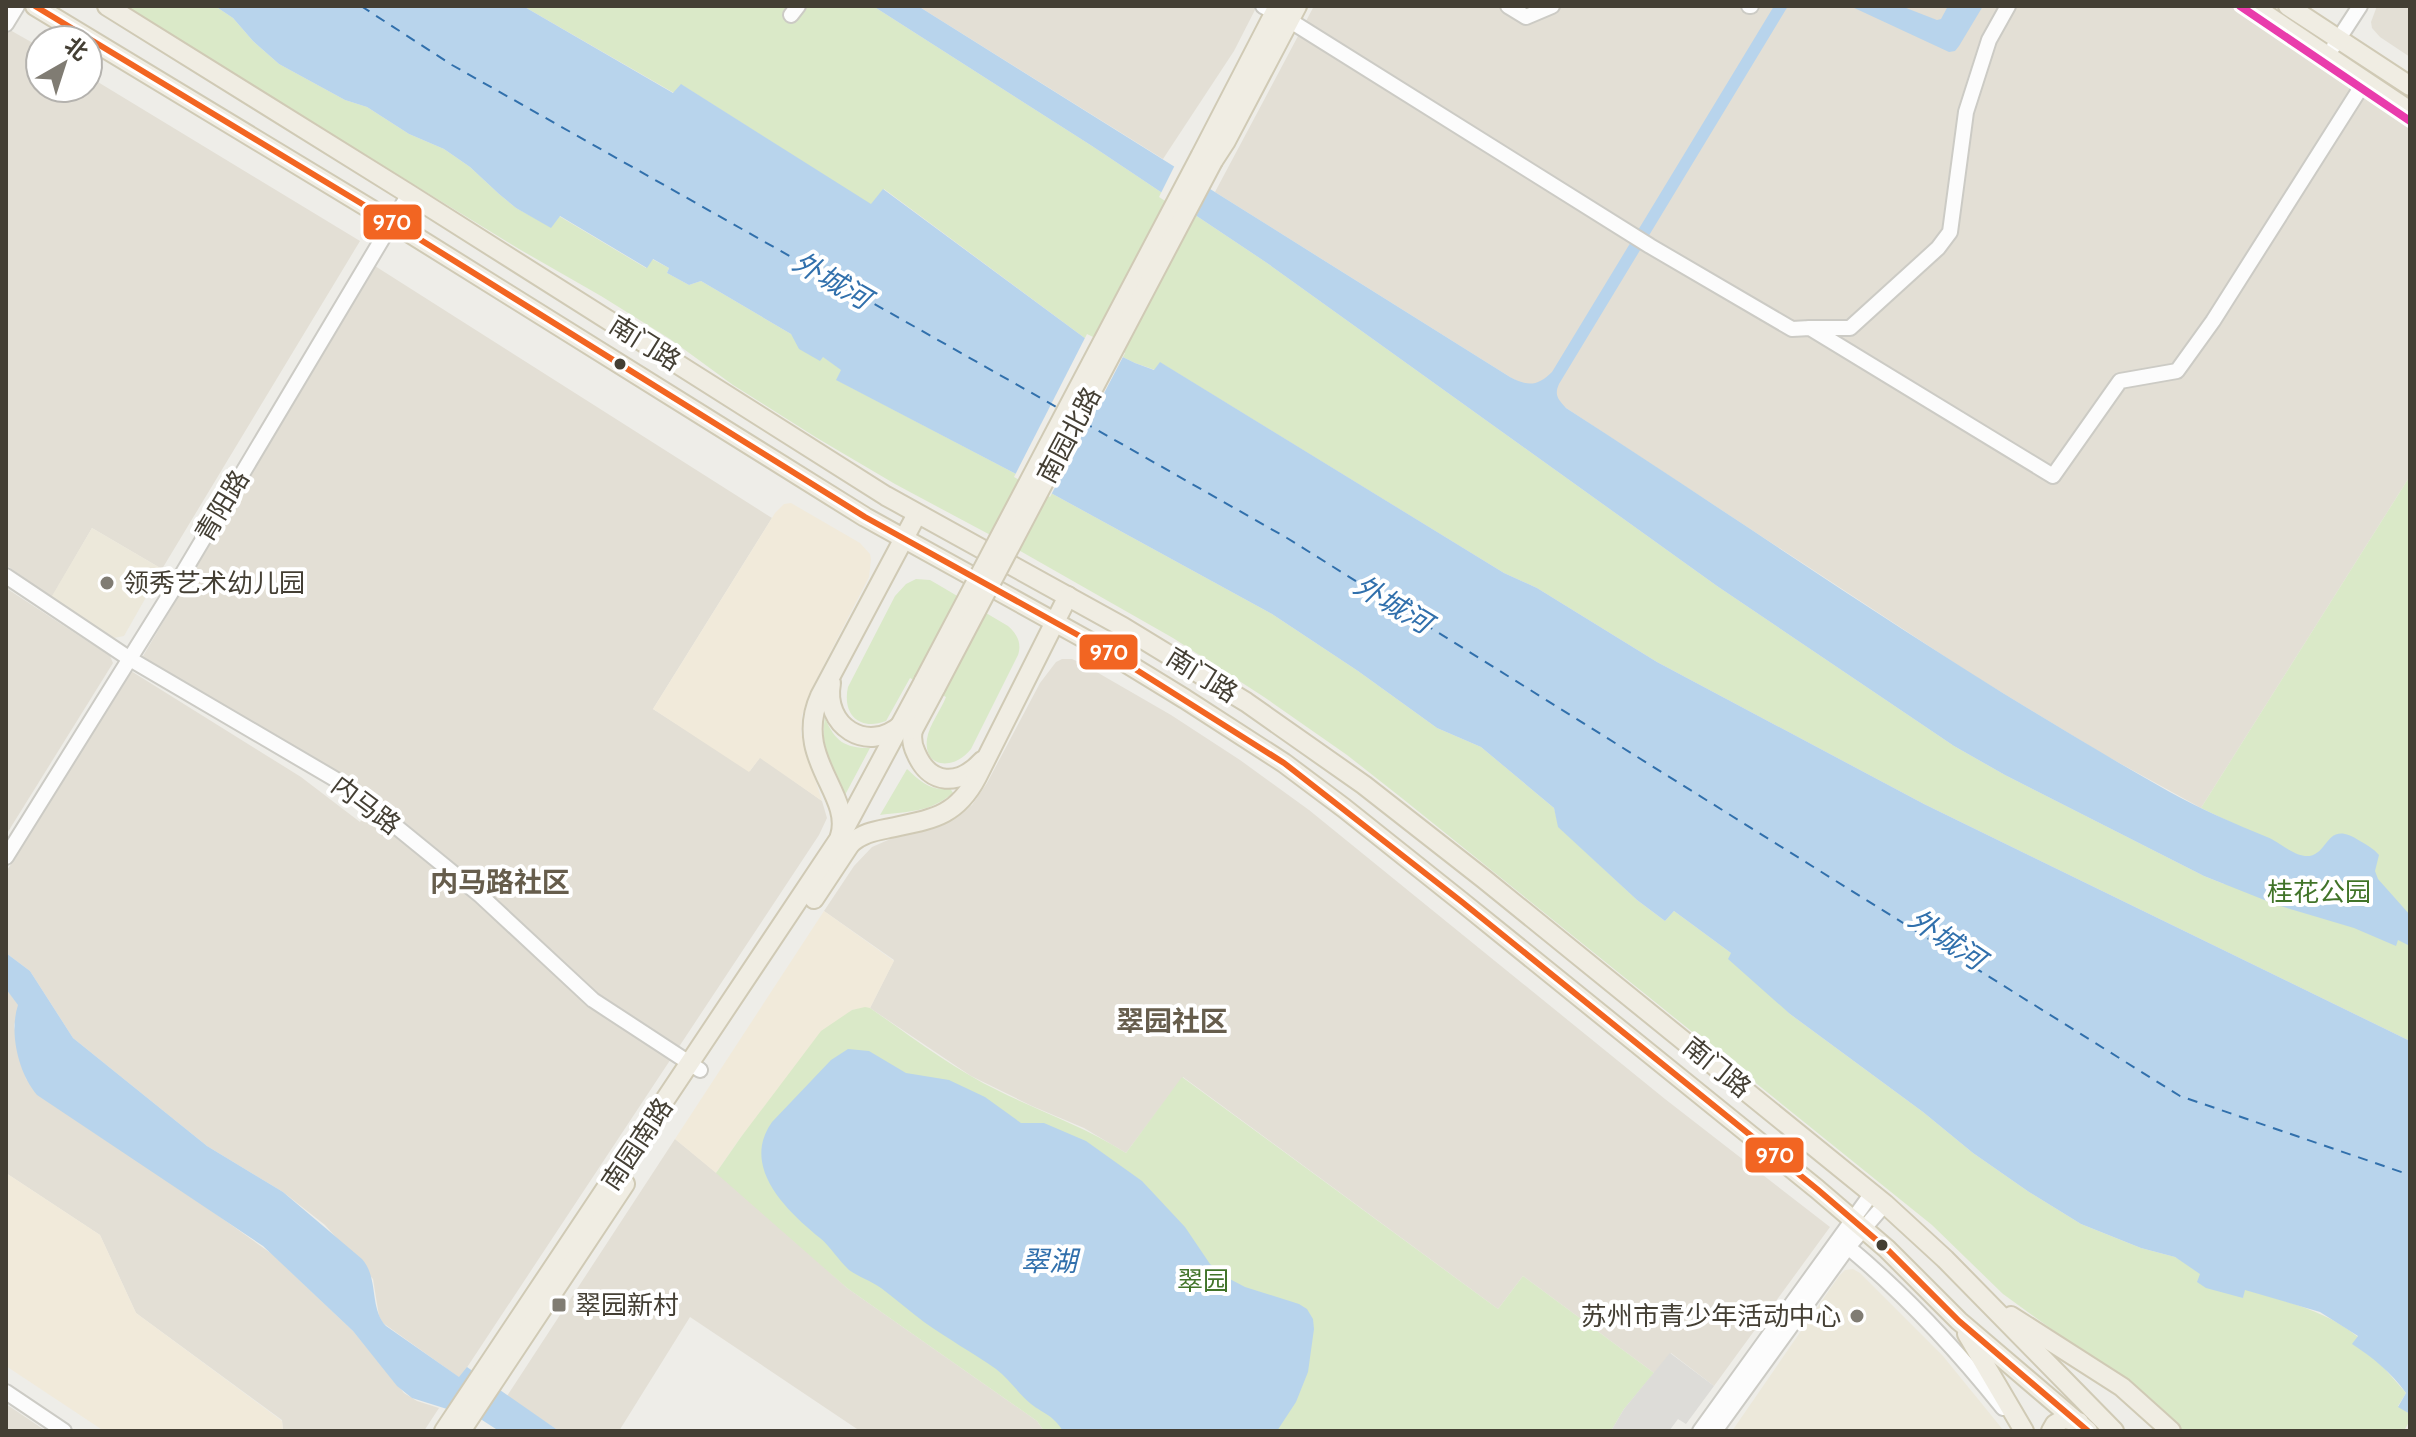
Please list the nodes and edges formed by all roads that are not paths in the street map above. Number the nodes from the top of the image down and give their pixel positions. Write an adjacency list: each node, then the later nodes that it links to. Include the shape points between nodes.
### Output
1 (17, 6): 11 (street)
2 (35, 6): 18 (main road, 南门路)
3 (107, 6): 17 (main road, 南门路)
4 (1508, 6): 5 (street, via 1526,17)
5 (1552, 6)
6 (2008, 6): 19 (street, via 1989,40 1966,112 1950,232 1850,328)
7 (2253, 6): 13 (main road)
8 (2288, 6): 12 (main road)
9 (2360, 6): 12 (street)
10 (1280, 10): 19 (street, via 1650,246 1792,329); 27 (main road, 南园北路, bridge)
11 (6, 24)
12 (2338, 40): 13 (street); 15 (main road)
13 (2326, 56): 14 (main road)
14 (2365, 81): 16 (main road); 19 (street, via 2177,371 2120,381 2053,476)
15 (2410, 86)
16 (2410, 111)
17 (409, 194): 18 (street, 青阳路); 20 (main road, 南门路)
18 (392, 222): 21 (main road, 南门路); 25 (street, 青阳路)
19 (1810, 328)
20 (917, 514): 21 (main road); 23 (main road, 南门路)
21 (903, 540): 24 (main road, 南门路); 26 (main road)
22 (6, 576): 25 (street, 内马路)
23 (1068, 596): 24 (main road); 33 (main road, 南门路, via 1201,673 1364,785)
24 (1054, 622): 28 (main road); 34 (main road, 南门路, via 1284,763)
25 (130, 659): 30 (street, 青阳路); 32 (street, 内马路, via 345,785 480,895 593,1000)
26 (835, 669): 27 (main road, via 830,703 846,728 872,737); 29 (main road, via 812,724 816,755)
27 (908, 726): 28 (main road, via 919,760 939,777 964,776); 29 (main road, 南园北路)
28 (988, 753): 29 (main road, via 956,807)
29 (845, 841): 31 (main road, 南园北路)
30 (6, 857)
31 (834, 858): 32 (main road, 南园南路)
32 (695, 1067): 40 (main road, 南园南路)
33 (1879, 1199): 34 (street); 36 (main road, 南门路)
34 (1858, 1224): 35 (street); 37 (main road, 南门路); 42 (street)
35 (1848, 1247): 43 (street); 44 (street, via 1947,1339)
36 (1986, 1300): 39 (main road, 南门路); 48 (main road, via 2122,1387)
37 (1959, 1321): 39 (main road, 南门路); 44 (main road)
38 (6, 1392): 41 (street)
39 (2087, 1421): 45 (main road, via 2064,1419); 46 (main road, 南门路); 47 (main road, via 2086,1391 2101,1383)
40 (456, 1426)
41 (64, 1431)
42 (1700, 1431)
43 (1715, 1431)
44 (2022, 1431)
45 (2051, 1431)
46 (2114, 1431)
47 (2155, 1431)
48 (2171, 1431)

